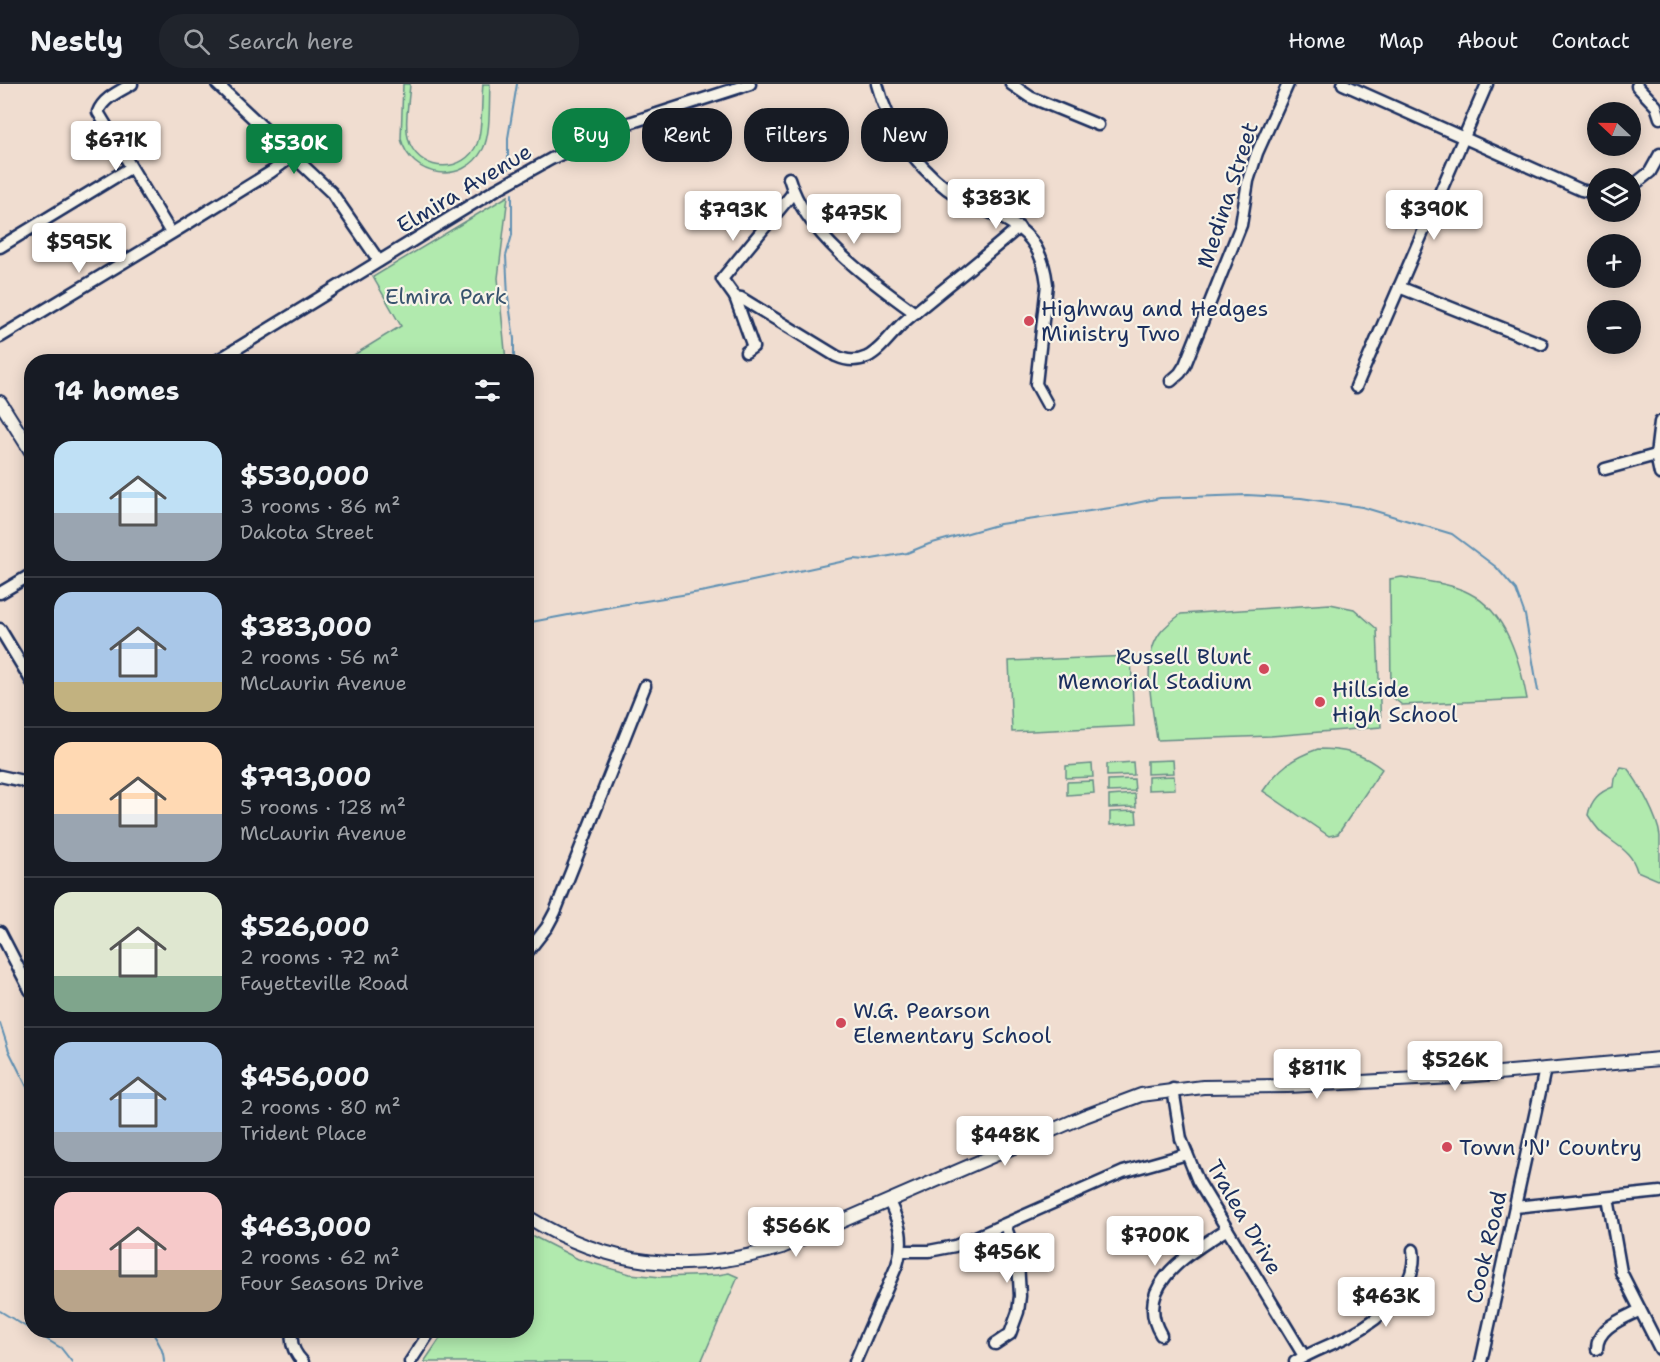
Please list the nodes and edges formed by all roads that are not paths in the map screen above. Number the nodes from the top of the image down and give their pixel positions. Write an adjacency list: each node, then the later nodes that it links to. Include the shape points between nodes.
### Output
1 (132, 84): 15 (street, via 112,96 98,112)
2 (217, 84): 14 (street)
3 (750, 84): 23 (street, Elmira Avenue, via 600,134 528,171)
4 (877, 84): 20 (street, via 900,140 910,153 949,190)
5 (1011, 84): 11 (street, via 1030,97)
6 (1288, 84): 31 (street, Medina Street, via 1252,166 1241,225 1230,255 1185,365)
7 (1343, 84): 12 (street)
8 (1487, 84): 12 (street)
9 (1637, 86): 10 (street, via 1656,106)
10 (1660, 117)
11 (1098, 125)
12 (1464, 138): 18 (street); 24 (street)
13 (1660, 154): 17 (street)
14 (294, 155): 21 (street); 23 (street, via 332,193)
15 (130, 168): 21 (street); 22 (street)
16 (789, 178): 19 (street)
17 (1641, 179)
18 (1587, 191)
19 (793, 194): 25 (street, via 722,279); 26 (street, via 821,233 844,256)
20 (1019, 227): 26 (street); 34 (street, via 1031,240 1045,268 1046,302 1036,384)
21 (171, 233): 27 (street)
22 (0, 247)
23 (379, 261): 30 (street, Elmira Avenue)
24 (1399, 287): 28 (street); 32 (street)
25 (736, 301): 26 (street, via 741,298 829,353 848,360 870,355); 29 (street, via 753,347)
26 (915, 313)
27 (0, 337)
28 (1542, 344)
29 (746, 352)
30 (228, 354)
31 (1171, 381)
32 (1356, 387)
33 (0, 402): 36 (main road)
34 (1047, 404)
35 (1660, 422): 37 (street)
36 (24, 440)
37 (1656, 455): 38 (street); 39 (street)
38 (1605, 470)
39 (1660, 474)
40 (24, 578): 41 (street)
41 (0, 593)
42 (0, 629): 43 (street)
43 (24, 669)
44 (645, 686): 48 (street, via 555,912)
45 (0, 776): 46 (street)
46 (24, 781)
47 (0, 932): 49 (street)
48 (534, 944)
49 (24, 978)
50 (1660, 1059): 51 (main road)
51 (1545, 1069): 52 (main road, via 1288,1086); 57 (street, Cook Road)
52 (1173, 1089): 53 (street, Tralea Drive); 56 (main road, via 1131,1098)
53 (1187, 1154): 59 (street, via 1124,1172); 60 (street, Tralea Drive, via 1204,1193)
54 (1660, 1192): 55 (street)
55 (1608, 1198): 57 (street); 63 (street, via 1621,1272)
56 (889, 1201): 58 (main road, via 782,1247 714,1263 651,1263 611,1254); 62 (street, via 900,1230)
57 (1515, 1207): 74 (street, Cook Road)
58 (534, 1220)
59 (1005, 1225): 62 (street, via 946,1248); 67 (street, via 1018,1261 1020,1296 1010,1334)
60 (1227, 1229): 64 (street, via 1176,1263 1163,1280 1152,1315); 70 (street, Tralea Drive)
61 (1413, 1250): 70 (street, via 1415,1263 1410,1278 1379,1316 1353,1334)
62 (901, 1251): 73 (street)
63 (1640, 1310): 68 (street); 69 (street, via 1601,1333)
64 (1161, 1335)
65 (292, 1338): 71 (street, via 292,1346)
66 (424, 1338): 72 (street)
67 (995, 1344)
68 (1660, 1348)
69 (1597, 1349)
70 (1300, 1359)
71 (303, 1362)
72 (410, 1362)
73 (855, 1362)
74 (1481, 1362)

